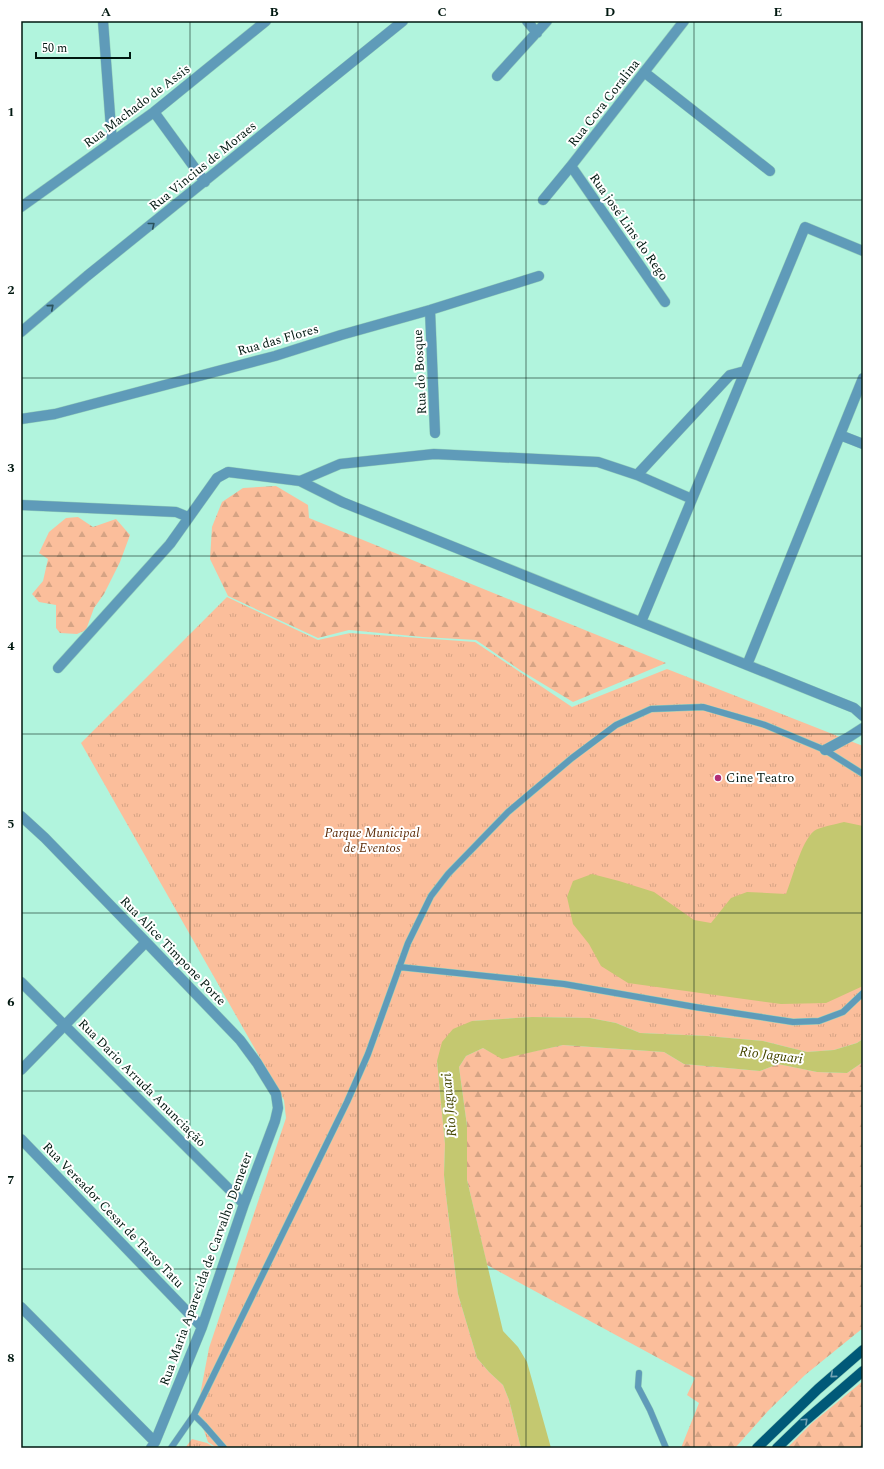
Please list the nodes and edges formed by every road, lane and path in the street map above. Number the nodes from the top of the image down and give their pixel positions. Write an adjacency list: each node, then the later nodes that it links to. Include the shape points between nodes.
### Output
1 (103, 21): 12 (street)
2 (266, 21): 7 (street, Rua Machado de Assis)
3 (403, 21): 15 (street, Rua Vincius de Moraes)
4 (527, 21): 8 (street)
5 (547, 21): 8 (street)
6 (684, 21): 9 (street, Rua Cora Coralina)
7 (253, 25): 11 (street, Rua Machado de Assis)
8 (537, 33): 10 (street)
9 (644, 72): 13 (street, Rua Cora Coralina); 14 (street)
10 (497, 76)
11 (154, 112): 12 (street, Rua Machado de Assis); 15 (street)
12 (112, 142): 17 (street, Rua Machado de Assis)
13 (571, 166): 16 (street, Rua Cora Coralina); 20 (street, Rua josé Lins do Rego)
14 (770, 171)
15 (205, 182): 22 (street, Rua Vincius de Moraes, one-way to 15)
16 (543, 200)
17 (21, 207)
18 (863, 251): 23 (street, via 805,227)
19 (539, 276): 21 (street, Rua das Flores)
20 (665, 302)
21 (430, 310): 25 (street, Rua das Flores, via 275,356 55,414); 26 (street, Rua do Bosque)
22 (21, 332)
23 (745, 371): 29 (street, via 730,375); 31 (street)
24 (863, 378): 27 (street)
25 (21, 419)
26 (435, 433)
27 (840, 435): 28 (street); 35 (street)
28 (863, 444)
29 (637, 475): 30 (street, via 598,462 434,454 340,464); 31 (street)
30 (300, 481): 33 (street, via 228,472 216,478); 34 (street, via 342,502)
31 (692, 499): 34 (street)
32 (21, 505): 33 (street, via 176,512)
33 (188, 517): 36 (street, via 170,544)
34 (641, 622): 35 (street)
35 (747, 665): 37 (street, via 854,708)
36 (58, 668)
37 (863, 716)
38 (863, 728): 39 (street)
39 (825, 750): 40 (lane); 43 (lane, via 765,726 703,708 651,709 616,725 508,812 448,874 431,896)
40 (863, 774)
41 (21, 816): 42 (street, Rua Alice Timpone Porte)
42 (146, 942): 46 (street); 48 (street, Rua Alice Timpone Porte, via 240,1040 257,1063 276,1094 278,1108)
43 (399, 967): 45 (lane, via 564,984 793,1022 818,1020 843,1012); 56 (lane, via 347,1102)
44 (21, 982): 46 (street, Rua Dario Arruda Anunciação)
45 (863, 993)
46 (64, 1025): 47 (street); 50 (street, Rua Dario Arruda Anunciação)
47 (21, 1070)
48 (275, 1121): 50 (street, Rua Maria Aparecida de Carvalho Demeter)
49 (21, 1139): 52 (street, Rua Vereador Cesar de Tarso Tatu)
50 (244, 1204): 52 (street, Rua Maria Aparecida de Carvalho Demeter)
51 (21, 1307): 57 (street)
52 (202, 1327): 57 (street, Rua Maria Aparecida de Carvalho Demeter)
53 (863, 1350): 61 (main road, one-way to 61)
54 (863, 1371): 62 (main road, one-way to 54, via 805,1420)
55 (639, 1373): 60 (lane, via 638,1387)
56 (194, 1415): 58 (lane); 59 (lane)
57 (153, 1445)
58 (171, 1448)
59 (224, 1448)
60 (666, 1448)
61 (756, 1448)
62 (777, 1448)

